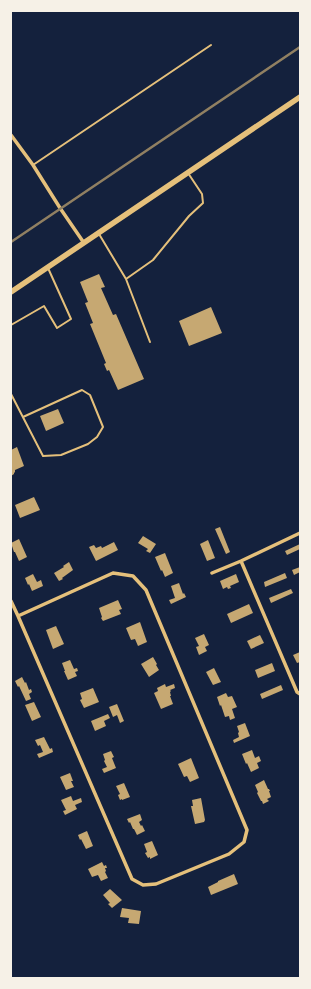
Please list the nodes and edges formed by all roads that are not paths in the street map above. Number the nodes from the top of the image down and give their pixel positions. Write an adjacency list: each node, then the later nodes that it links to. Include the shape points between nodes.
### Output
1 (211, 45): 4 (lane)
2 (300, 97): 5 (main road)
3 (11, 135): 4 (street)
4 (33, 165): 7 (street)
5 (188, 173): 6 (main road); 9 (lane, via 202,194 203,204 189,216 153,260)
6 (98, 233): 7 (main road); 9 (lane)
7 (84, 243): 8 (main road)
8 (48, 267): 10 (main road); 11 (lane, via 71,319 57,328 44,306)
9 (126, 278): 12 (lane)
10 (11, 292)
11 (11, 325)
12 (150, 342)
13 (11, 394): 14 (lane)
14 (23, 417): 14 (lane, via 43,456 61,455 88,444 97,437 103,427 90,395 82,390)
15 (300, 533): 16 (street)
16 (241, 561): 17 (street); 20 (street, via 296,692)
17 (212, 573)
18 (11, 600): 19 (street)
19 (18, 616): 19 (street, via 113,573 133,576 146,590 244,822 247,830 244,842 229,854 156,884 143,886 132,879)
20 (300, 694)

